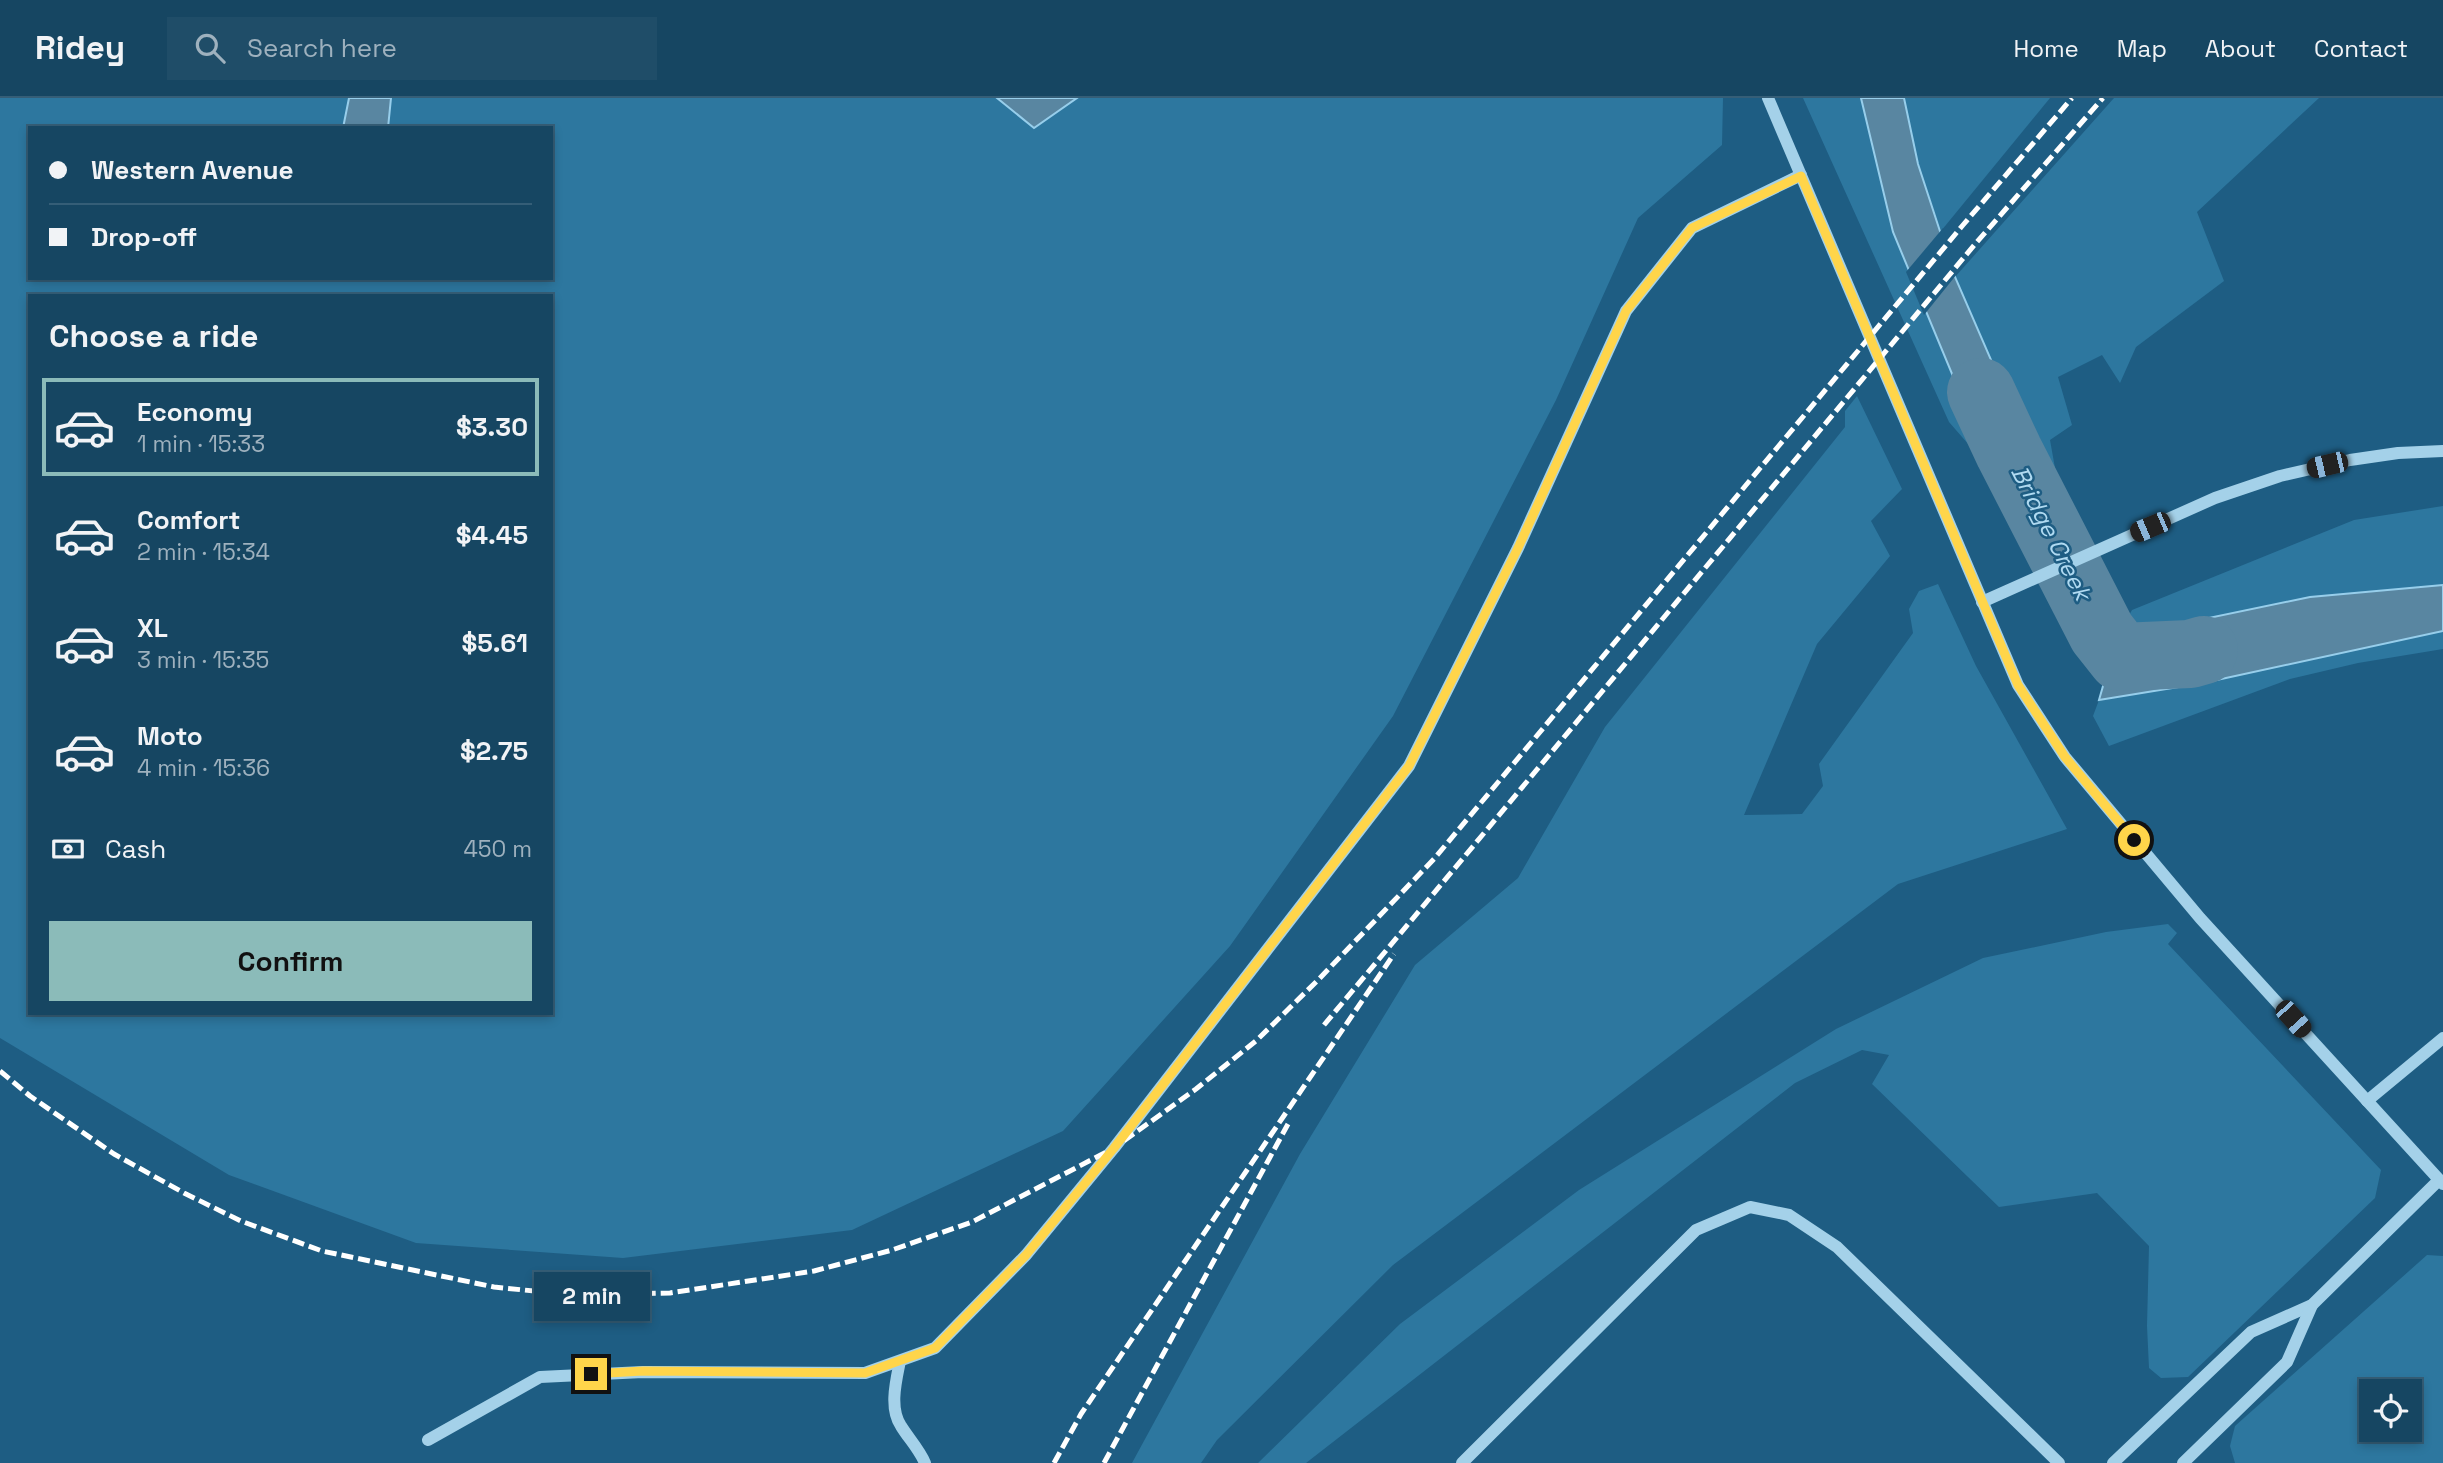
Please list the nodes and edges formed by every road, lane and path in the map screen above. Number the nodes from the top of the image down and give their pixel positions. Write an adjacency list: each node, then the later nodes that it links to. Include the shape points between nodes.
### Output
1 (1768, 98): 2 (street)
2 (1801, 176): 4 (street); 9 (street, via 1692,228 1626,311 1518,548 1409,766 1026,1255 935,1348)
3 (2443, 451): 4 (street, via 2350,460 2280,476 2215,498)
4 (1982, 602): 6 (street, via 2018,685 2065,757 2200,918)
5 (2443, 1038): 6 (street)
6 (2367, 1101): 7 (street)
7 (2441, 1182): 8 (street)
8 (2312, 1305): 14 (street, via 2251,1332); 15 (street, via 2287,1362)
9 (900, 1361): 10 (street, via 865,1373 643,1371 540,1377); 11 (street, via 894,1395 898,1423)
10 (428, 1440)
11 (925, 1463)
12 (1462, 1463): 13 (street, via 1696,1230 1750,1207 1789,1215 1837,1247)
13 (2059, 1463)
14 (2113, 1463)
15 (2183, 1463)

